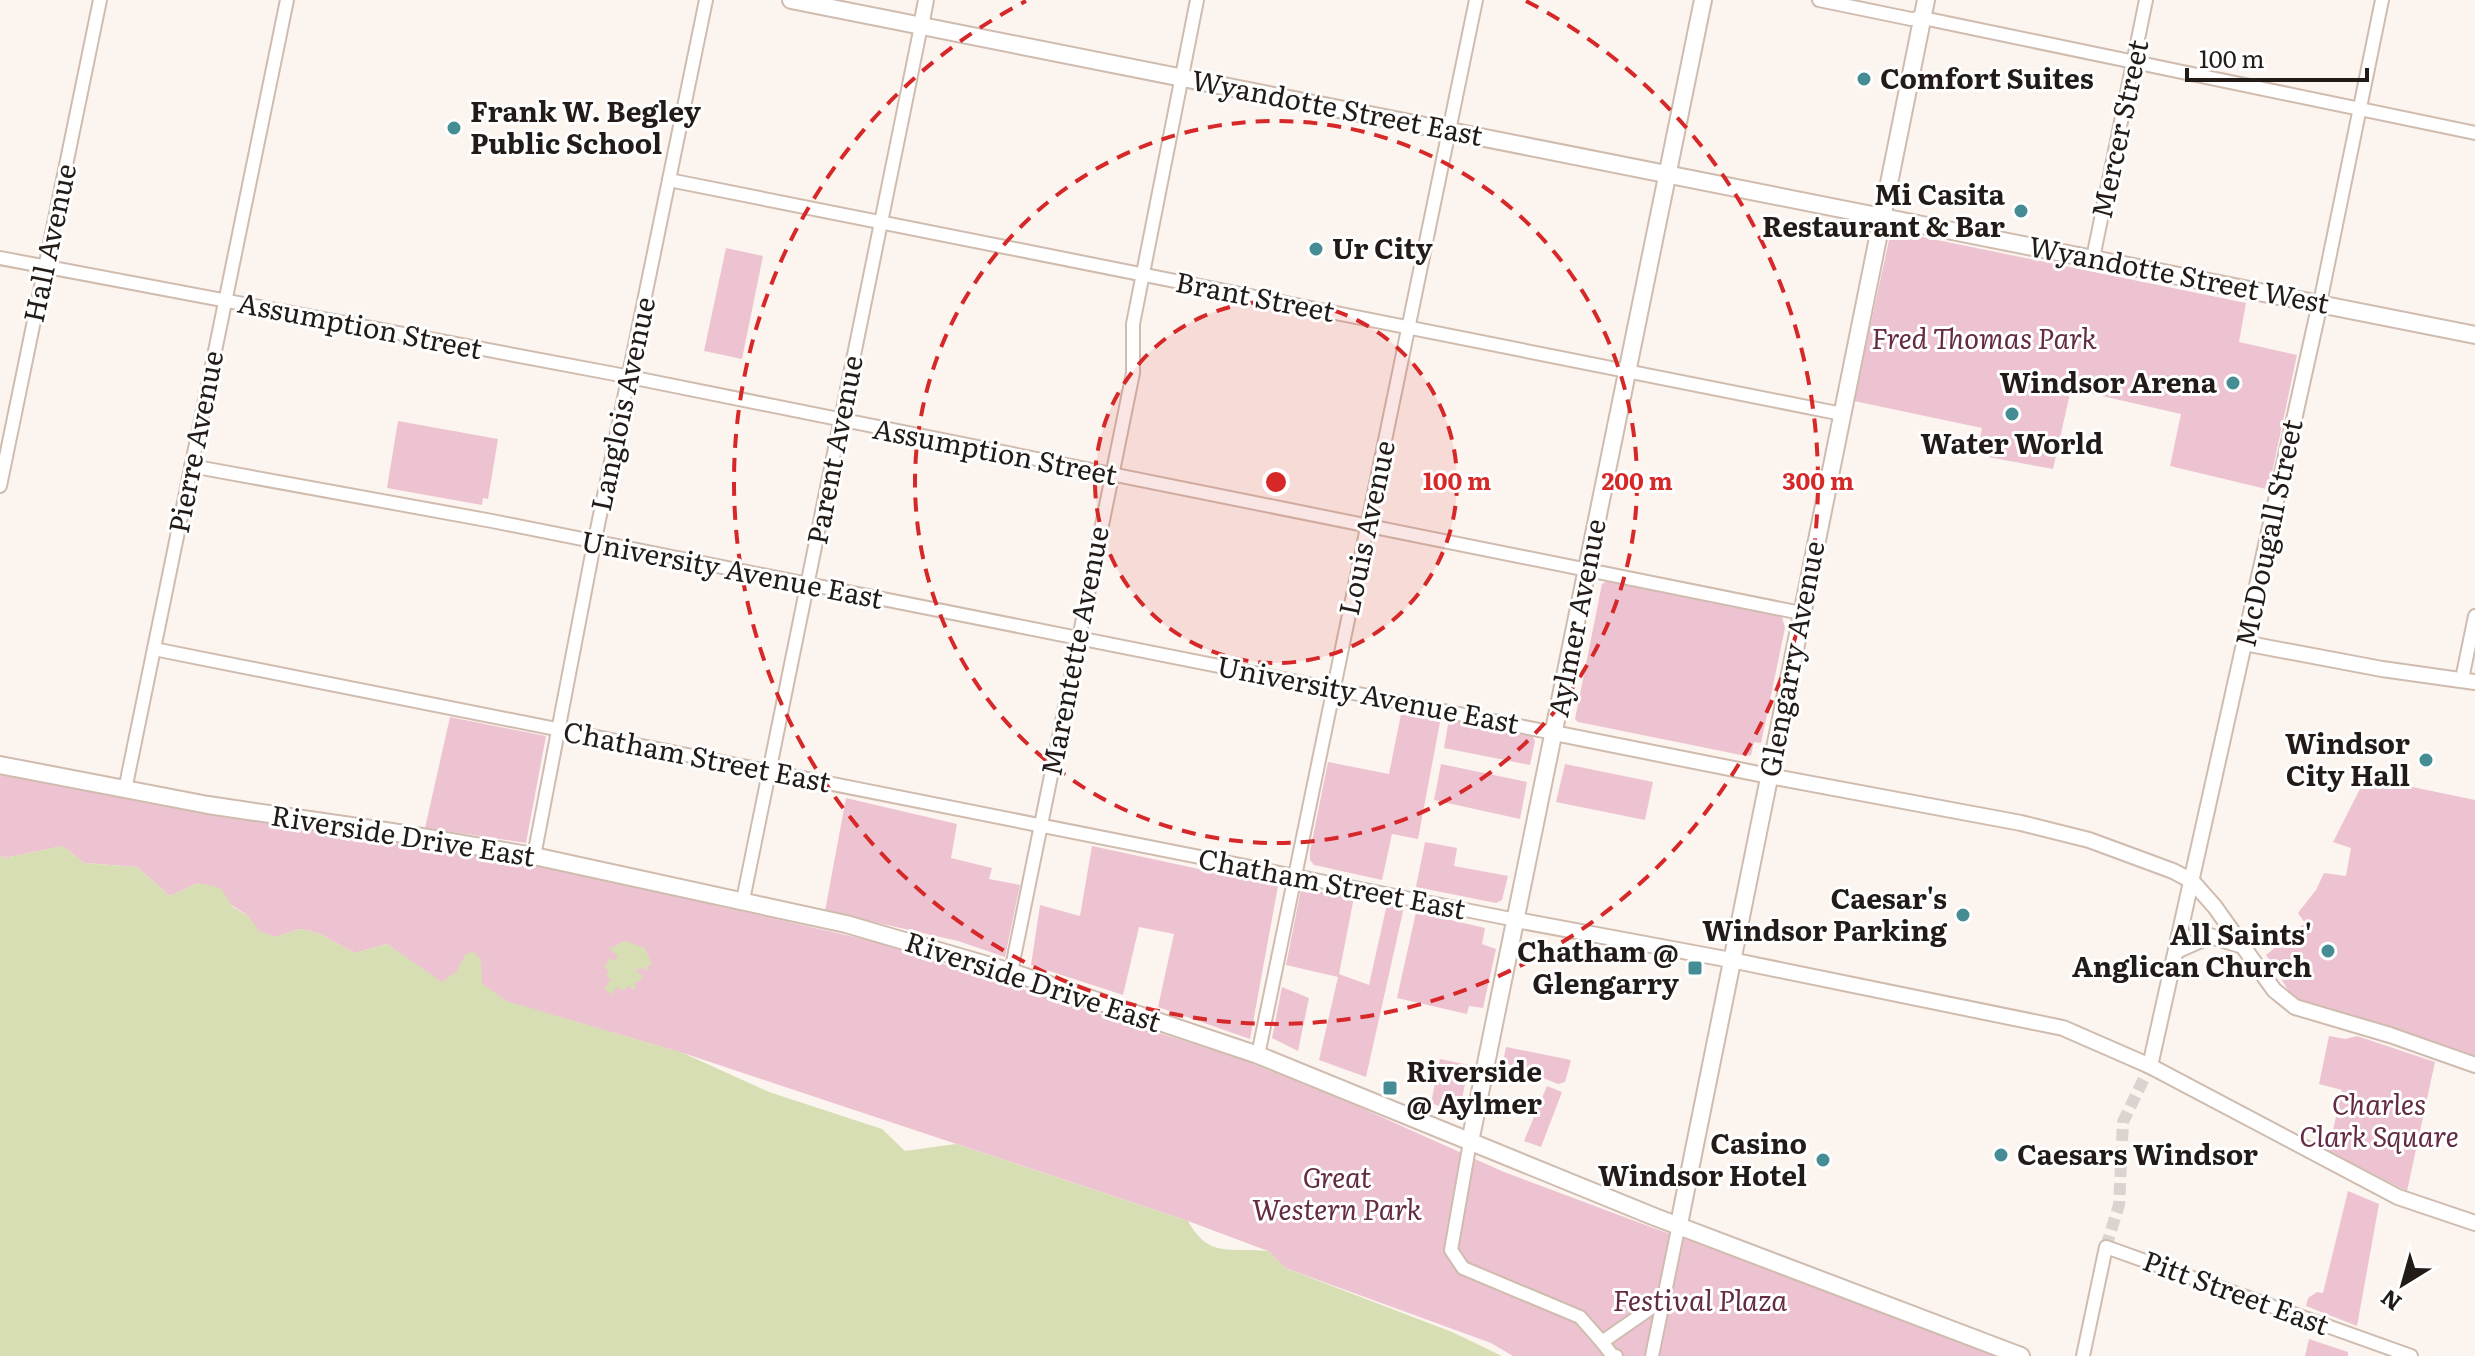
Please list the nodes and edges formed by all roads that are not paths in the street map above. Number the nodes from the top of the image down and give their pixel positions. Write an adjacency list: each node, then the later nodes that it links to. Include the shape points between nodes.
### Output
1 (100, 0): 26 (street, Hall Avenue)
2 (287, 0): 28 (street, Pierre Avenue)
3 (706, 0): 21 (street, Langlois Avenue)
4 (791, 0): 14 (main road, Wyandotte Street East)
5 (926, 0): 14 (street, Parent Avenue)
6 (1197, 0): 16 (street, Marentette Avenue)
7 (1476, 0): 18 (street, Louis Avenue)
8 (1703, 0): 20 (main road, Aylmer Avenue)
9 (1819, 0): 13 (street)
10 (1926, 0): 13 (main road, Glengarry Avenue)
11 (2146, 0): 15 (street, Mercer Street)
12 (2382, 0): 17 (street, McDougall Street)
13 (1923, 18): 15 (street); 22 (main road, Glengarry Avenue)
14 (921, 26): 16 (main road, Wyandotte Street East); 23 (street, Parent Avenue)
15 (2134, 62): 17 (street); 25 (street, Mercer Street)
16 (1181, 77): 18 (main road, Wyandotte Street East); 27 (street, Marentette Avenue)
17 (2360, 109): 19 (street); 29 (street, McDougall Street)
18 (1449, 130): 20 (main road, Wyandotte Street East); 30 (street, Louis Avenue)
19 (2475, 133)
20 (1668, 173): 22 (main road, Wyandotte Street East); 32 (main road, Aylmer Avenue)
21 (669, 180): 23 (street, Brant Street); 33 (street, Langlois Avenue)
22 (1882, 216): 25 (main road, Wyandotte Street West); 34 (main road, Glengarry Avenue)
23 (881, 222): 27 (street, Brant Street); 35 (street, Parent Avenue)
24 (0, 258): 26 (street, Assumption Street)
25 (2093, 258): 29 (main road, Wyandotte Street West)
26 (45, 266): 28 (street, Assumption Street); 38 (street, Hall Avenue)
27 (1143, 274): 30 (street, Brant Street); 37 (street, Marentette Avenue, via 1133,324 1133,373)
28 (224, 300): 33 (street, Assumption Street); 36 (street, Pierre Avenue)
29 (2320, 303): 31 (main road, Wyandotte Street West); 46 (street, McDougall Street)
30 (1408, 327): 32 (street, Brant Street); 39 (street, Louis Avenue)
31 (2475, 335)
32 (1628, 371): 34 (street, Brant Street); 41 (main road, Aylmer Avenue)
33 (629, 378): 35 (street, Assumption Street); 40 (street, Langlois Avenue)
34 (1842, 414): 43 (main road, Glengarry Avenue)
35 (841, 420): 37 (street, Assumption Street); 42 (street, Parent Avenue)
36 (191, 466): 40 (street, University Avenue East); 47 (street, Pierre Avenue)
37 (1111, 475): 39 (street, Assumption Street); 45 (street, Marentette Avenue)
38 (0, 486)
39 (1367, 526): 41 (street, Assumption Street); 49 (street, Louis Avenue)
40 (595, 542): 42 (street, University Avenue East); 50 (street, Langlois Avenue)
41 (1587, 571): 43 (street, Assumption Street); 51 (main road, Aylmer Avenue)
42 (807, 586): 45 (street, University Avenue East); 53 (street, Parent Avenue)
43 (1801, 613): 54 (main road, Glengarry Avenue)
44 (2475, 616): 48 (street)
45 (1078, 638): 49 (street, University Avenue East); 56 (street, Marentette Avenue)
46 (2244, 643): 48 (street); 59 (street, McDougall Street)
47 (154, 649): 50 (street, Chatham Street East); 55 (street, Pierre Avenue)
48 (2468, 681)
49 (1333, 688): 51 (street, University Avenue East); 58 (street, Louis Avenue)
50 (558, 730): 53 (street, Chatham Street East); 57 (street, Langlois Avenue)
51 (1554, 733): 54 (street, University Avenue East); 61 (main road, Aylmer Avenue)
52 (0, 765): 55 (main road, Riverside Drive East)
53 (769, 772): 56 (street, Chatham Street East); 60 (street, Parent Avenue)
54 (1769, 776): 59 (street, University Avenue East, via 2046,828); 64 (main road, Glengarry Avenue)
55 (125, 790): 57 (main road, Riverside Drive East)
56 (1040, 826): 58 (street, Chatham Street East); 65 (street, Marentette Avenue)
57 (534, 856): 60 (main road, Riverside Drive East)
58 (1295, 877): 61 (street, Chatham Street East); 66 (street, Louis Avenue)
59 (2192, 881): 62 (street, University Avenue East); 63 (street, McDougall Street)
60 (743, 900): 65 (main road, Riverside Drive East)
61 (1516, 920): 64 (street, Chatham Street East); 69 (main road, Aylmer Avenue)
62 (2243, 946): 63 (street, via 2210,936); 67 (street, University Avenue East, via 2274,990 2295,1007)
63 (2176, 951): 68 (street, McDougall Street)
64 (1731, 960): 68 (street, Chatham Street East, via 2063,1028); 71 (main road, Glengarry Avenue)
65 (1011, 972): 66 (main road, Riverside Drive East)
66 (1258, 1055): 69 (main road, Riverside Drive East)
67 (2475, 1065)
68 (2150, 1066): 70 (street, Chatham Street East, via 2398,1197)
69 (1470, 1142): 71 (main road, Riverside Drive East); 73 (street, via 1451,1250 1463,1268 1580,1317)
70 (2475, 1223)
71 (1679, 1224): 72 (street); 76 (main road, Riverside Drive East)
72 (1661, 1301): 73 (street); 75 (street)
73 (1602, 1342): 74 (street)
74 (1616, 1356)
75 (1652, 1356)
76 (2021, 1356)
77 (2083, 1356): 78 (street, Pitt Street East, via 2106,1247)
78 (2411, 1356)

